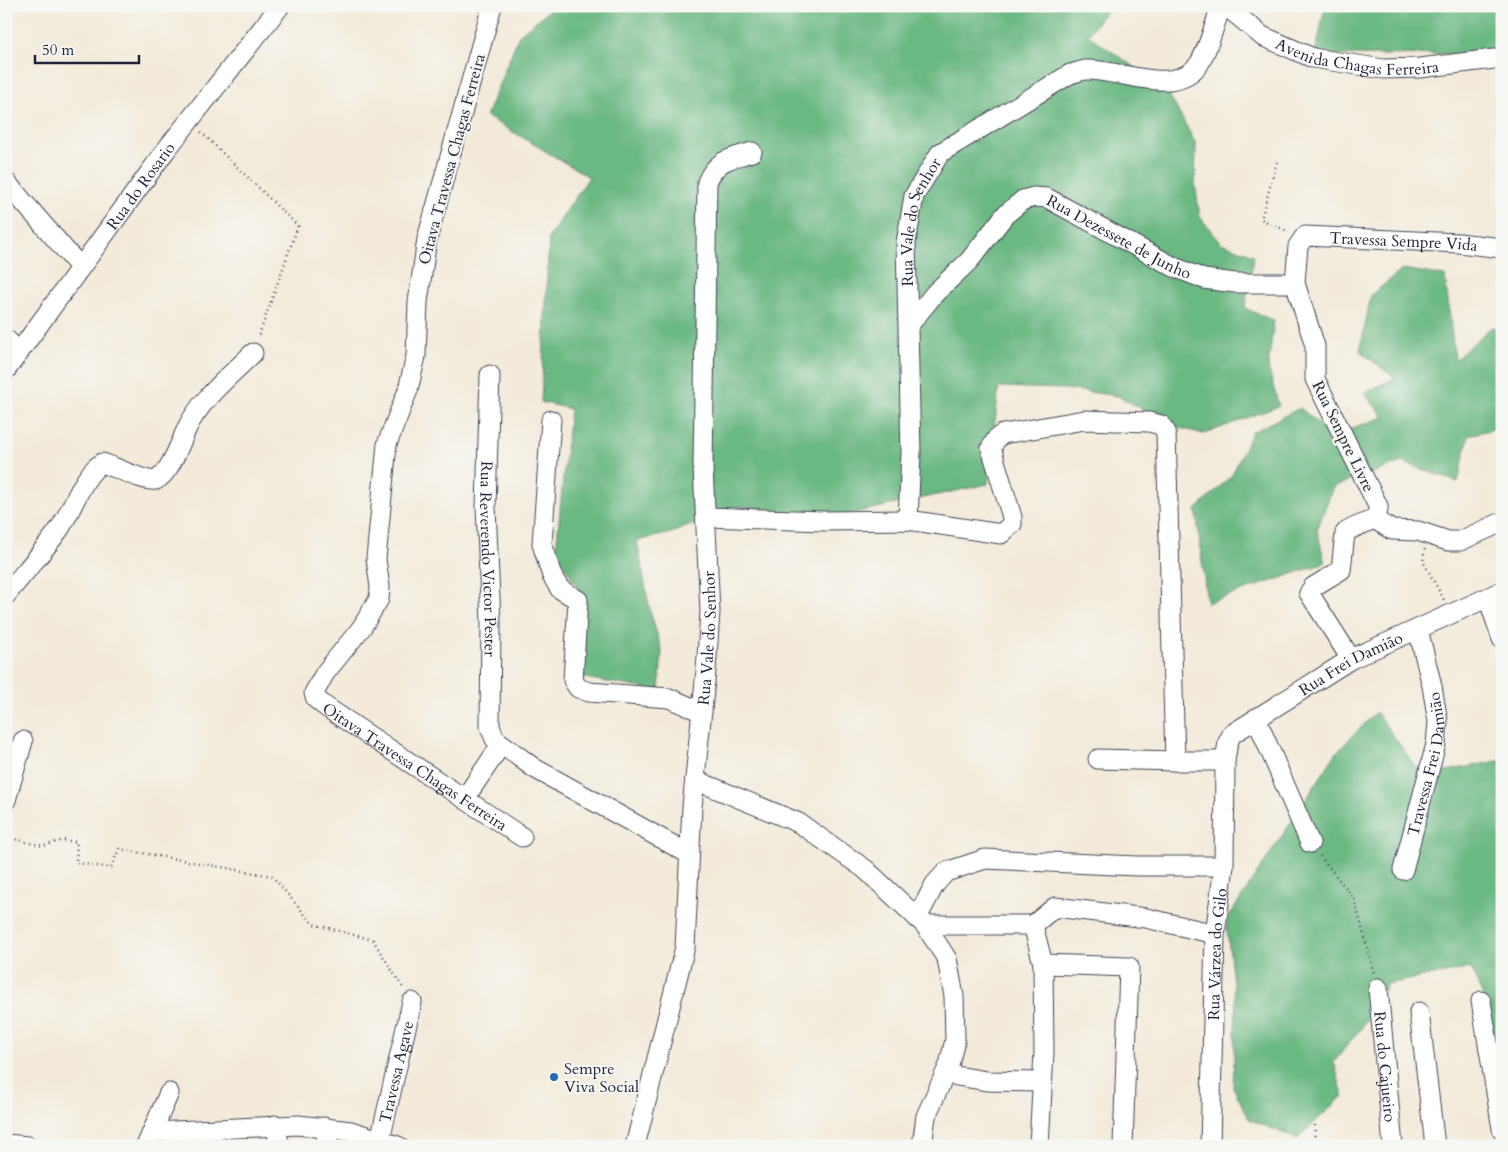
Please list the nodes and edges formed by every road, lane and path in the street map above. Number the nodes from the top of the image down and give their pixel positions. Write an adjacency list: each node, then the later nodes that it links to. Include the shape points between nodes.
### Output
1 (280, 6): 6 (street, Rua do Rosario)
2 (492, 6): 39 (street, Oitava Travessa Chagas Ferreira, via 427,240 418,302 416,356 408,390 387,444 377,545 379,600 314,693 326,707)
3 (1221, 6): 14 (street, Rua Vale do Senhor, via 1200,63 1190,73 1156,81 1085,70 1070,74 940,153 914,196 909,217 906,243)
4 (1226, 6): 5 (street, Avenida Chagas Ferreira, via 1262,36 1312,58 1382,68 1420,68)
5 (1502, 58)
6 (189, 120): 12 (street, Rua do Rosario); 16 (path, via 298,226)
7 (752, 152): 20 (street, Rua Vale do Senhor, via 722,161 712,170 707,182 704,467)
8 (1277, 162): 10 (path, via 1261,219)
9 (6, 182): 12 (street)
10 (1304, 237): 11 (street, Travessa Sempre Vida, via 1459,243); 13 (street, Rua Sempre Livre, via 1298,246)
11 (1502, 248)
12 (80, 267): 15 (street, Rua do Rosario)
13 (1296, 283): 14 (street, Rua Dezessete de Junho, via 1235,283 1204,278 1174,267 1047,198 1034,197 1023,200 1005,215 969,261 935,293); 21 (street, Rua Sempre Livre, via 1315,346 1315,379 1378,506 1379,512)
14 (909, 325): 22 (street, Rua Vale do Senhor, via 911,453)
15 (12, 346): 17 (street, Rua do Rosario)
16 (252, 353): 25 (street, via 202,405 161,477 148,480 110,465 102,463 97,466 58,531)
17 (6, 370)
18 (490, 376): 34 (street, Rua Reverendo Victor Pester, via 486,507 491,622 490,727)
19 (552, 420): 31 (street, via 542,544 560,590 578,600 573,680 578,688 589,692 669,698)
20 (707, 518): 22 (street); 31 (street, Rua Vale do Senhor, via 710,612)
21 (1374, 519): 24 (street, via 1392,530 1418,531); 30 (street, via 1345,533 1341,570 1313,587 1309,593)
22 (908, 520): 36 (street, via 993,535 1007,531 1012,517 991,448 1003,434 1084,420 1162,425 1166,432)
23 (1502, 522): 24 (street, via 1460,541)
24 (1427, 535): 27 (path, via 1423,561)
25 (6, 595)
26 (1495, 595): 27 (street, Rua Frei Damião); 29 (street)
27 (1452, 614): 28 (street, Rua Frei Damião)
28 (1418, 629): 30 (street, Rua Frei Damião); 46 (street, Travessa Frei Damião, via 1438,722 1436,744)
29 (1502, 639)
30 (1351, 659): 32 (street, Rua Frei Damião)
31 (702, 712): 38 (street, Rua Vale do Senhor)
32 (1256, 718): 37 (street, Rua Frei Damião, via 1232,734); 43 (street)
33 (23, 741): 40 (street)
34 (498, 742): 39 (street); 44 (street, via 534,768)
35 (1098, 759): 36 (street)
36 (1175, 761): 37 (street)
37 (1225, 761): 45 (street, Rua Várzea do Gilo)
38 (695, 780): 44 (street, Rua Vale do Senhor); 47 (street, via 777,813 813,832 866,869)
39 (465, 798): 42 (street, Oitava Travessa Chagas Ferreira)
40 (6, 800)
41 (6, 836): 53 (path, via 43,846 64,840 77,842 76,863 111,868 119,849 272,876 313,924 373,940)
42 (522, 838)
43 (1310, 843): 51 (path, via 1354,898)
44 (689, 854): 69 (street, Rua Vale do Senhor, via 683,956)
45 (1224, 866): 47 (street, via 1137,866 985,859 946,872 935,884); 49 (street, Rua Várzea do Gilo)
46 (1403, 870)
47 (921, 921): 48 (street); 55 (street, via 947,959 952,978 955,1040)
48 (1032, 925): 49 (street, via 1055,907 1146,918); 50 (street)
49 (1215, 934): 73 (street, Rua Várzea do Gilo)
50 (1043, 964): 56 (street); 72 (street, via 1130,967)
51 (1378, 988): 75 (street, Rua do Cajueiro)
52 (1481, 1001): 61 (street)
53 (412, 1002): 64 (street, Travessa Agave)
54 (1419, 1012): 76 (street)
55 (945, 1074): 56 (street, via 986,1081); 70 (street, via 926,1116)
56 (1041, 1082): 71 (street)
57 (169, 1093): 63 (street)
58 (1314, 1123): 74 (path)
59 (275, 1125): 60 (street); 62 (street); 67 (street)
60 (324, 1127): 64 (street, via 351,1131); 68 (street)
61 (1502, 1129)
62 (196, 1138): 63 (street)
63 (150, 1139)
64 (389, 1143)
65 (6, 1144): 66 (street)
66 (28, 1146)
67 (280, 1146)
68 (329, 1146)
69 (635, 1146)
70 (922, 1146)
71 (1040, 1146)
72 (1123, 1146)
73 (1210, 1146)
74 (1314, 1146)
75 (1393, 1146)
76 (1435, 1146)

